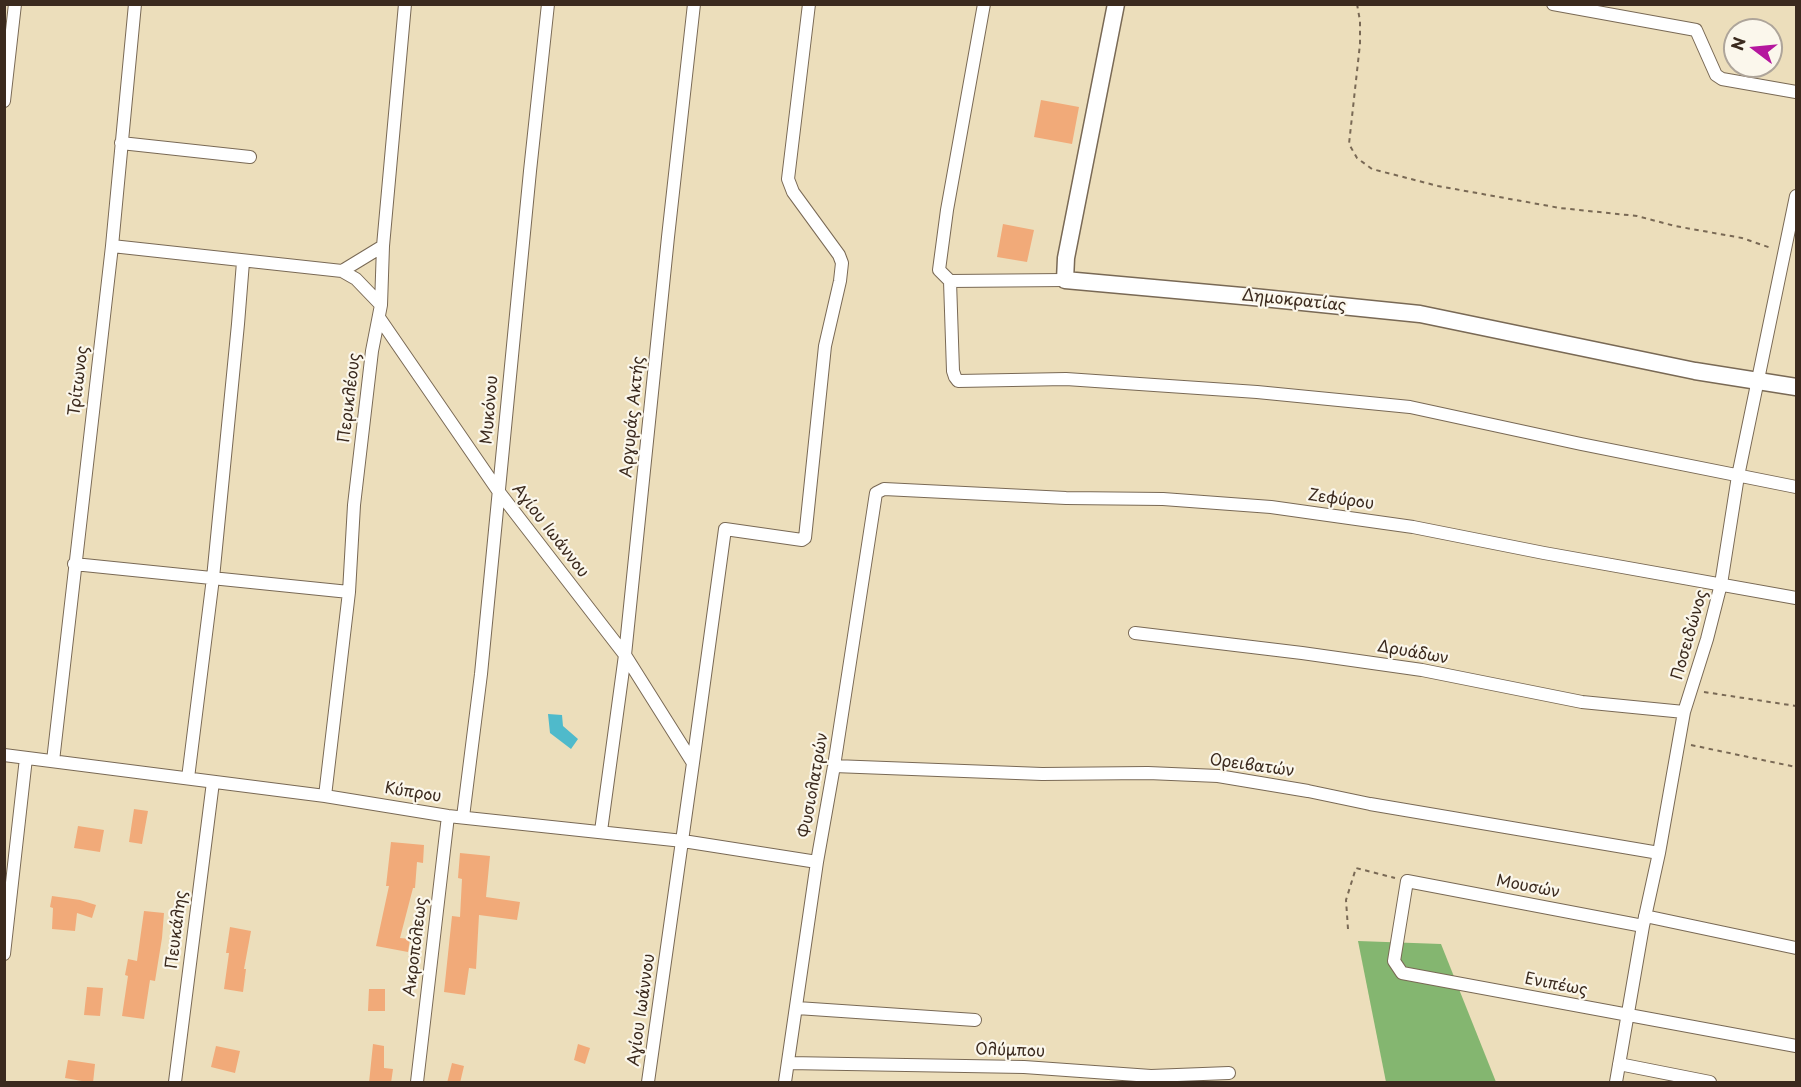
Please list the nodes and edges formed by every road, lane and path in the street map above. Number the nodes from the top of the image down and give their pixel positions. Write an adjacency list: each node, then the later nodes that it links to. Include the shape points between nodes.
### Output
1 (15, 4): 12 (street)
2 (135, 4): 13 (street, Τρίτωνος)
3 (405, 4): 17 (street, Περικλέους)
4 (548, 4): 29 (street, Μυκόνου)
5 (694, 4): 37 (street, Αργυράς Ακτής)
6 (809, 4): 45 (street, Αγίου Ιωάννου, via 788,179 842,262 825,346 805,537 802,540 725,529)
7 (984, 4): 22 (street, via 940,260 939,270)
8 (1116, 4): 21 (street, via 1066,258)
9 (1357, 4): 18 (path, via 1360,44 1349,144 1357,158 1372,169 1438,186 1560,208 1636,216 1742,238)
10 (1553, 4): 11 (street, via 1696,30 1716,75 1722,79)
11 (1797, 92)
12 (4, 101)
13 (121, 143): 14 (street); 16 (street, Τρίτωνος)
14 (250, 158)
15 (1797, 196): 18 (street, Ποσειδώνος)
16 (112, 246): 19 (street); 31 (street, Τρίτωνος)
17 (382, 246): 20 (street); 23 (street, Περικλέους)
18 (1786, 253): 25 (street, Ποσειδώνος)
19 (243, 262): 20 (street); 32 (street)
20 (342, 271): 23 (street, via 356,279)
21 (1065, 280): 22 (street); 25 (street, Δημοκρατίας, via 1420,314)
22 (950, 281): 27 (street, via 953,370 958,381 1066,379 1410,407)
23 (381, 305): 24 (street, Περικλέους)
24 (380, 319): 29 (street, Αγίου Ιωάννου); 34 (street, Περικλέους, via 372,351 355,493)
25 (1758, 381): 26 (street, Δημοκρατίας); 27 (street, Ποσειδώνος)
26 (1797, 387)
27 (1738, 476): 28 (street); 33 (street, Ποσειδώνος)
28 (1797, 487)
29 (499, 492): 37 (street, Αγίου Ιωάννου); 52 (street, Μυκόνου, via 482,674)
30 (876, 493): 33 (street, Ζεφύρου, via 884,489 1271,507 1413,527); 46 (street, Φυσιολατρών)
31 (74, 564): 32 (street); 44 (street, Τρίτωνος)
32 (213, 578): 34 (street); 48 (street)
33 (1721, 584): 35 (street, Ζεφύρου); 38 (street, Ποσειδώνος)
34 (349, 592): 50 (street, Περικλέους)
35 (1797, 598)
36 (1136, 633): 40 (street, Δρυάδων, via 1302,652 1422,670 1582,702)
37 (626, 655): 45 (street, Αγίου Ιωάννου); 53 (street, Αργυράς Ακτής)
38 (1692, 690): 39 (path); 40 (street, Ποσειδώνος)
39 (1797, 706)
40 (1684, 712): 41 (street, Ποσειδώνος)
41 (1679, 742): 47 (path); 55 (street, Ποσειδώνος)
42 (4, 755): 43 (street, Κύπρου)
43 (27, 758): 44 (street, Κύπρου); 61 (street)
44 (52, 761): 48 (street, Κύπρου)
45 (693, 763): 54 (street, Αγίου Ιωάννου)
46 (834, 766): 55 (street, Ορειβατών, via 1218,776); 56 (street, Φυσιολατρών)
47 (1797, 767)
48 (188, 778): 49 (street, Κύπρου)
49 (213, 782): 50 (street, Κύπρου); 69 (street, Πευκάλης)
50 (325, 796): 51 (street, Κύπρου)
51 (448, 816): 52 (street, Κύπρου); 70 (street, Ακροπόλεως)
52 (463, 818): 53 (street, Κύπρου)
53 (601, 831): 54 (street, Κύπρου)
54 (683, 841): 56 (street, Κύπρου); 71 (street, Αγίου Ιωάννου)
55 (1659, 853): 58 (street, Ποσειδώνος)
56 (817, 862): 62 (street, Φυσιολατρών)
57 (1407, 881): 58 (street, Μουσών); 59 (path, via 1356,868 1346,900); 63 (street, Ενιπέως, via 1394,957 1402,972)
58 (1644, 921): 60 (street, Μουσών); 63 (street, Ποσειδώνος)
59 (1348, 929)
60 (1797, 948)
61 (4, 954)
62 (797, 1008): 64 (street); 66 (street, Φυσιολατρών)
63 (1627, 1016): 65 (street, Ενιπέως); 67 (street, Ποσειδώνος)
64 (975, 1020)
65 (1797, 1046)
66 (788, 1063): 68 (street, Ολύμπου, via 1024,1067 1151,1076); 72 (street, Φυσιολατρών)
67 (1619, 1064): 73 (street, Ποσειδώνος); 74 (street)
68 (1229, 1073)
69 (175, 1083)
70 (417, 1083)
71 (648, 1083)
72 (785, 1083)
73 (1616, 1083)
74 (1710, 1083)

